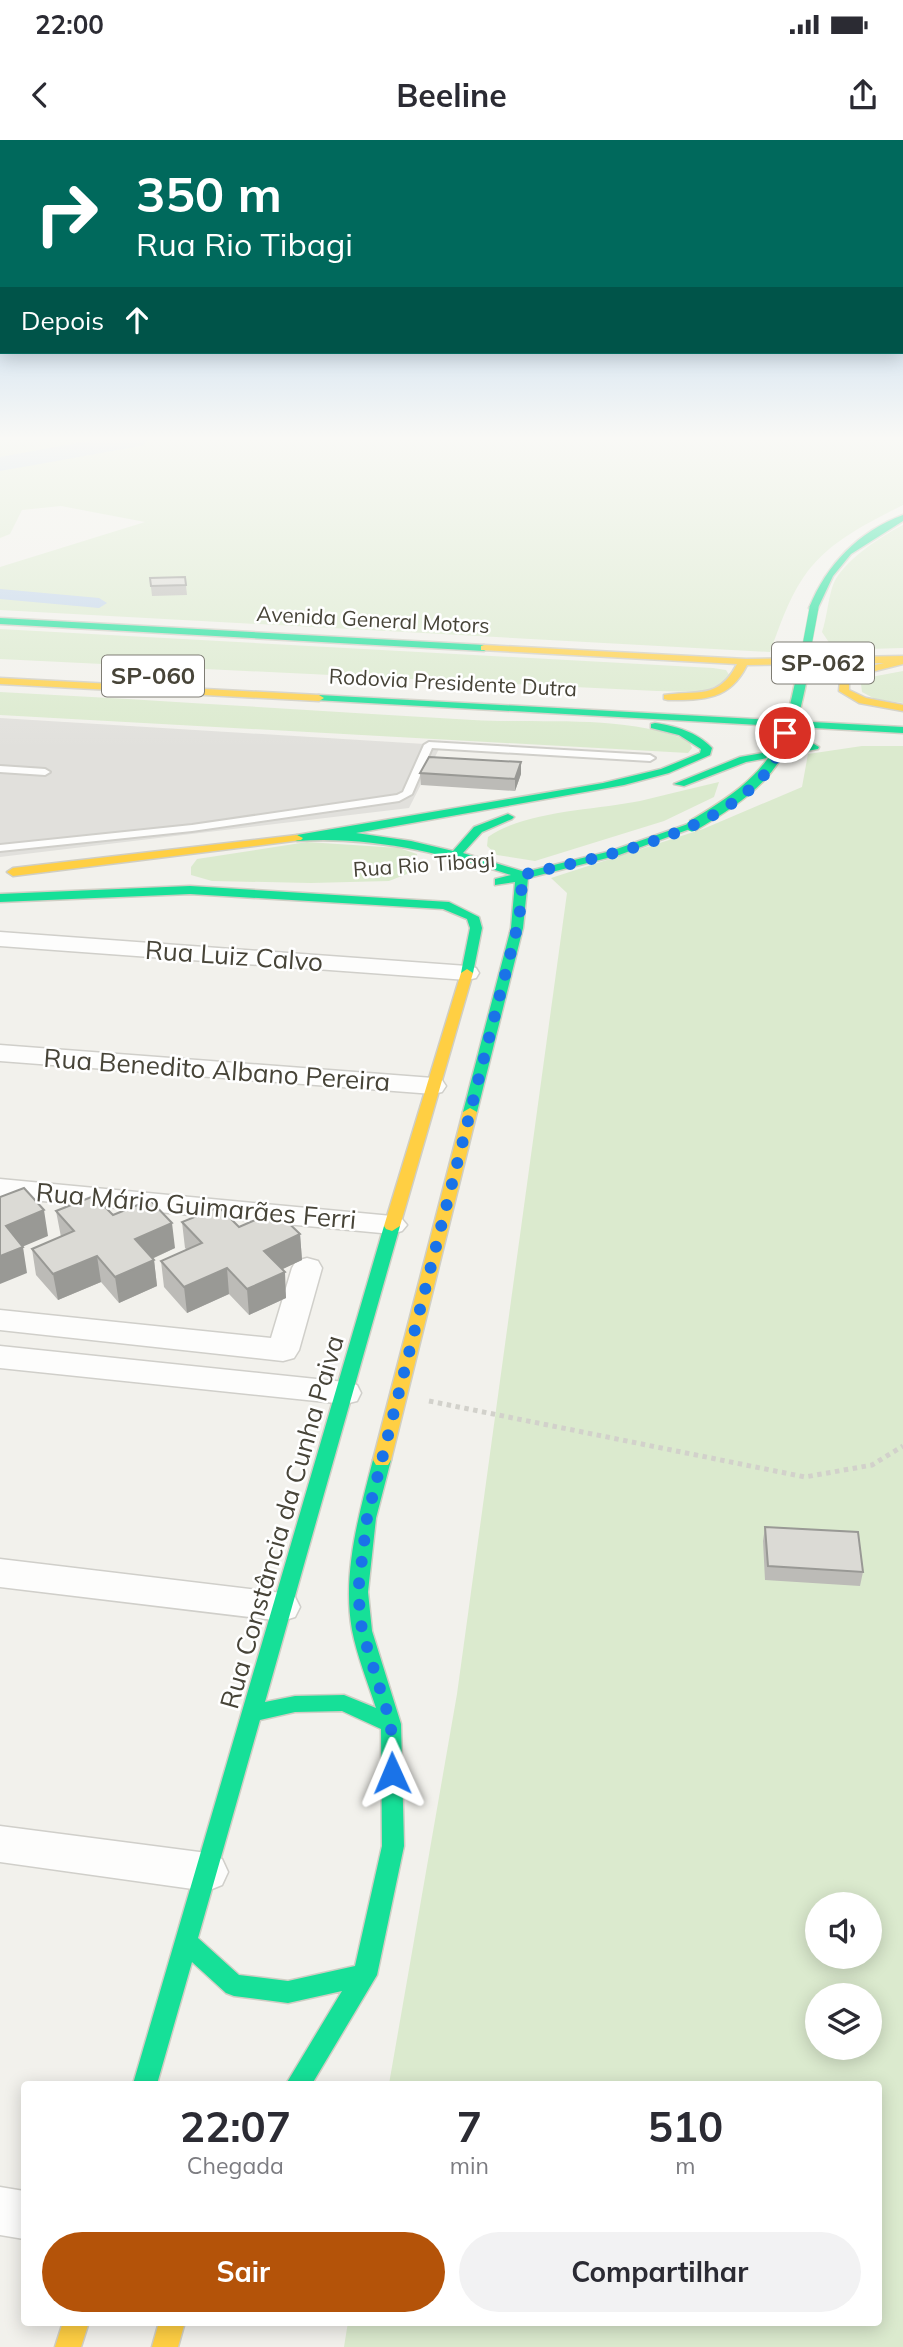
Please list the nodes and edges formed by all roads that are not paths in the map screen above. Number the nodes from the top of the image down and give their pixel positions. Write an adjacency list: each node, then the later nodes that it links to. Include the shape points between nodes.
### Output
1 (861, 543): 24 (main road, Rua Rio Tibagi / SP-062, bridge, via 823,581 786,732 771,767 738,798 692,826 615,853)
2 (0, 621): 3 (main road, Avenida General Motors)
3 (574, 652): 4 (main road); 6 (main road, Avenida General Motors)
4 (774, 655): 5 (main road); 6 (main road)
5 (903, 659): 6 (main road, SP-062); 10 (main road, via 852,676 844,682 844,691 863,701)
6 (743, 663): 9 (main road, via 730,688 714,695)
7 (0, 668): 12 (main road, Rodovia Presidente Dutra / SP-060)
8 (0, 681): 11 (main road, Rodovia Presidente Dutra / SP-060)
9 (651, 698)
10 (903, 708)
11 (553, 710): 13 (main road, Rodovia Presidente Dutra / SP-060); 18 (main road, via 669,728 687,733 707,748 705,755 687,765 629,782)
12 (903, 715)
13 (903, 730)
14 (903, 741): 21 (main road, via 756,756 661,790 500,818 476,826)
15 (650, 758): 19 (lane, via 429,745 407,794 399,798 192,828)
16 (0, 769): 17 (lane)
17 (45, 772)
18 (318, 835): 20 (main road); 21 (main road, via 385,840)
19 (0, 848)
20 (198, 849): 22 (main road); 27 (main road, via 176,863 173,873)
21 (452, 859): 24 (main road)
22 (99, 862): 23 (main road); 29 (main road, via 61,872)
23 (0, 873)
24 (522, 875): 25 (main road, Rua Rio Tibagi); 43 (main road, via 517,928 367,1518 358,1592 362,1631)
25 (478, 884)
26 (427, 887): 28 (main road, Rua Rio Tibagi)
27 (190, 890): 28 (main road); 29 (main road)
28 (234, 892): 31 (main road, Rua Constância da Cunha Paiva, via 445,905 462,910 472,917 476,928)
29 (5, 898)
30 (0, 939): 31 (street, Rua Luiz Calvo)
31 (467, 973): 33 (main road, Rua Constância da Cunha Paiva)
32 (0, 1053): 33 (street, Rua Benedito Albano Pereira)
33 (433, 1086): 35 (main road, Rua Constância da Cunha Paiva)
34 (0, 1188): 35 (street, Rua Mário Guimarães Ferri)
35 (392, 1225): 39 (main road, Rua Constância da Cunha Paiva)
36 (307, 1268): 37 (street, via 283,1350)
37 (0, 1320)
38 (0, 1357): 39 (street)
39 (345, 1393): 41 (main road, Rua Constância da Cunha Paiva)
40 (0, 1573): 41 (street)
41 (282, 1607): 42 (main road, Rua Constância da Cunha Paiva)
42 (251, 1714): 43 (main road, via 295,1704 344,1703); 45 (main road, Rua Constância da Cunha Paiva)
43 (391, 1724): 47 (main road, via 393,1846)
44 (0, 1844): 45 (street)
45 (207, 1872): 46 (main road, Rua Constância da Cunha Paiva)
46 (186, 1942): 47 (main road, via 234,1985 288,1992); 48 (main road, Rua Constância da Cunha Paiva)
47 (365, 1975): 49 (main road)
48 (146, 2081)
49 (301, 2081)
50 (0, 2211): 51 (street)
51 (21, 2214)
52 (75, 2326): 54 (main road)
53 (171, 2326): 55 (main road)
54 (68, 2347)
55 (165, 2347)

